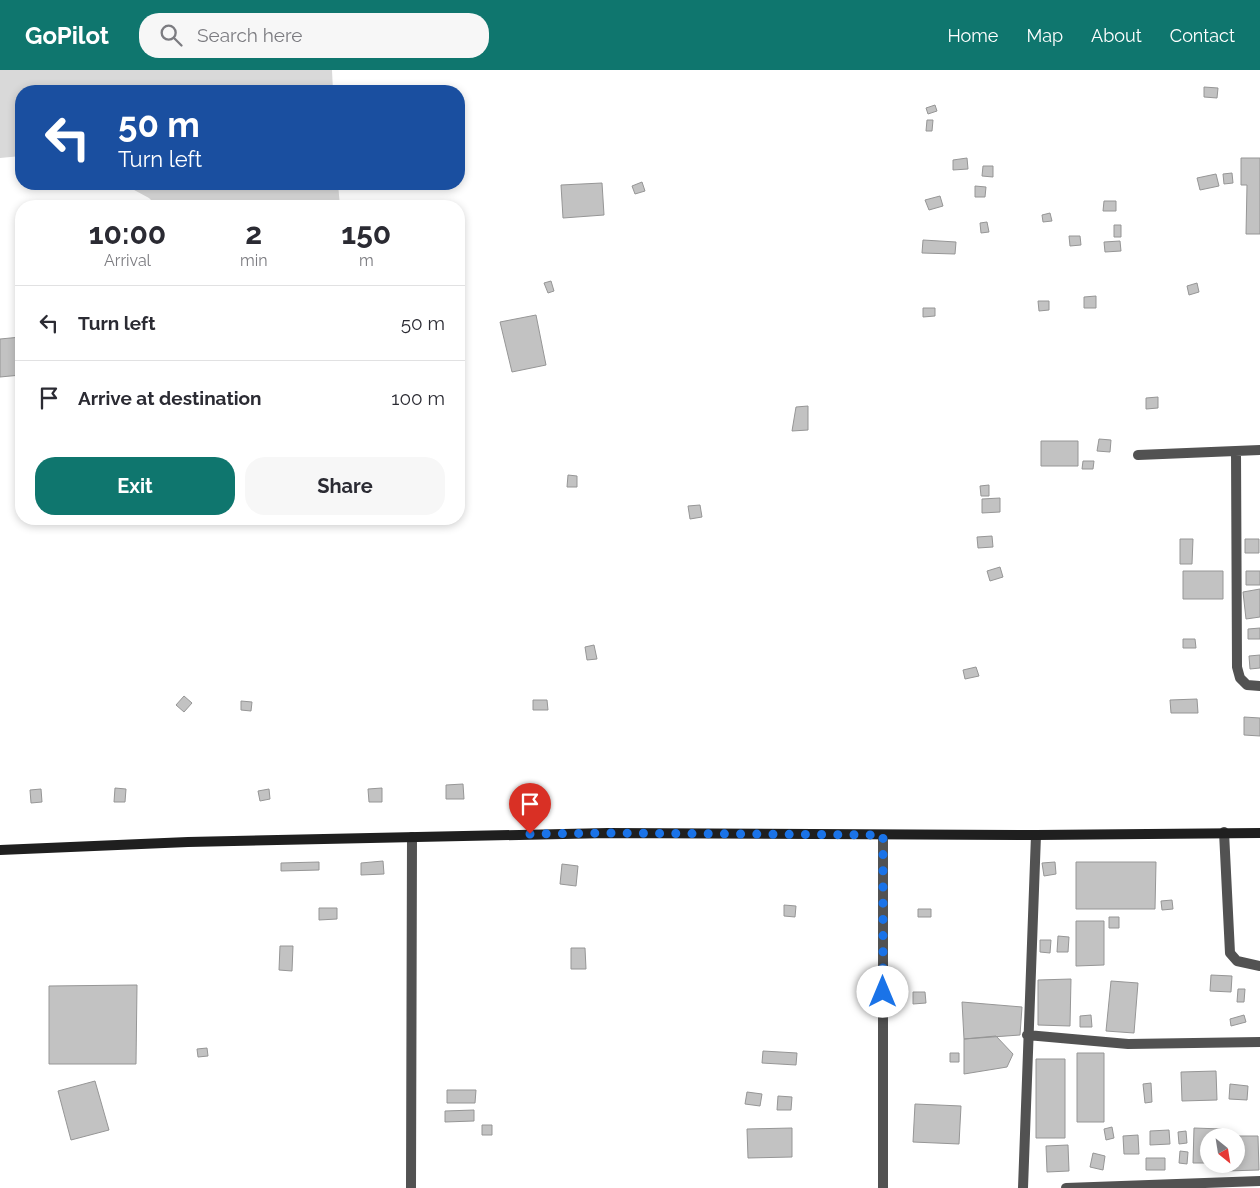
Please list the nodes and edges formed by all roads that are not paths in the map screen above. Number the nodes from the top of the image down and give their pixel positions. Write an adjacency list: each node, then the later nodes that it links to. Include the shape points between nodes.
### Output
1 (1260, 450): 2 (street)
2 (1236, 451): 3 (street); 4 (street, via 1237,667 1240,678 1247,685)
3 (1138, 455)
4 (1260, 686)
5 (1224, 832): 6 (street); 8 (street); 11 (street, via 1230,952 1237,961)
6 (1260, 833)
7 (883, 835): 8 (street); 9 (street, via 608,833); 16 (street)
8 (1036, 835): 12 (street)
9 (412, 837): 10 (street); 15 (street)
10 (0, 850)
11 (1260, 966)
12 (1028, 1036): 13 (street, via 1128,1044); 17 (street)
13 (1260, 1042)
14 (1260, 1181): 18 (street)
15 (411, 1188)
16 (883, 1188)
17 (1023, 1188)
18 (1066, 1188)

